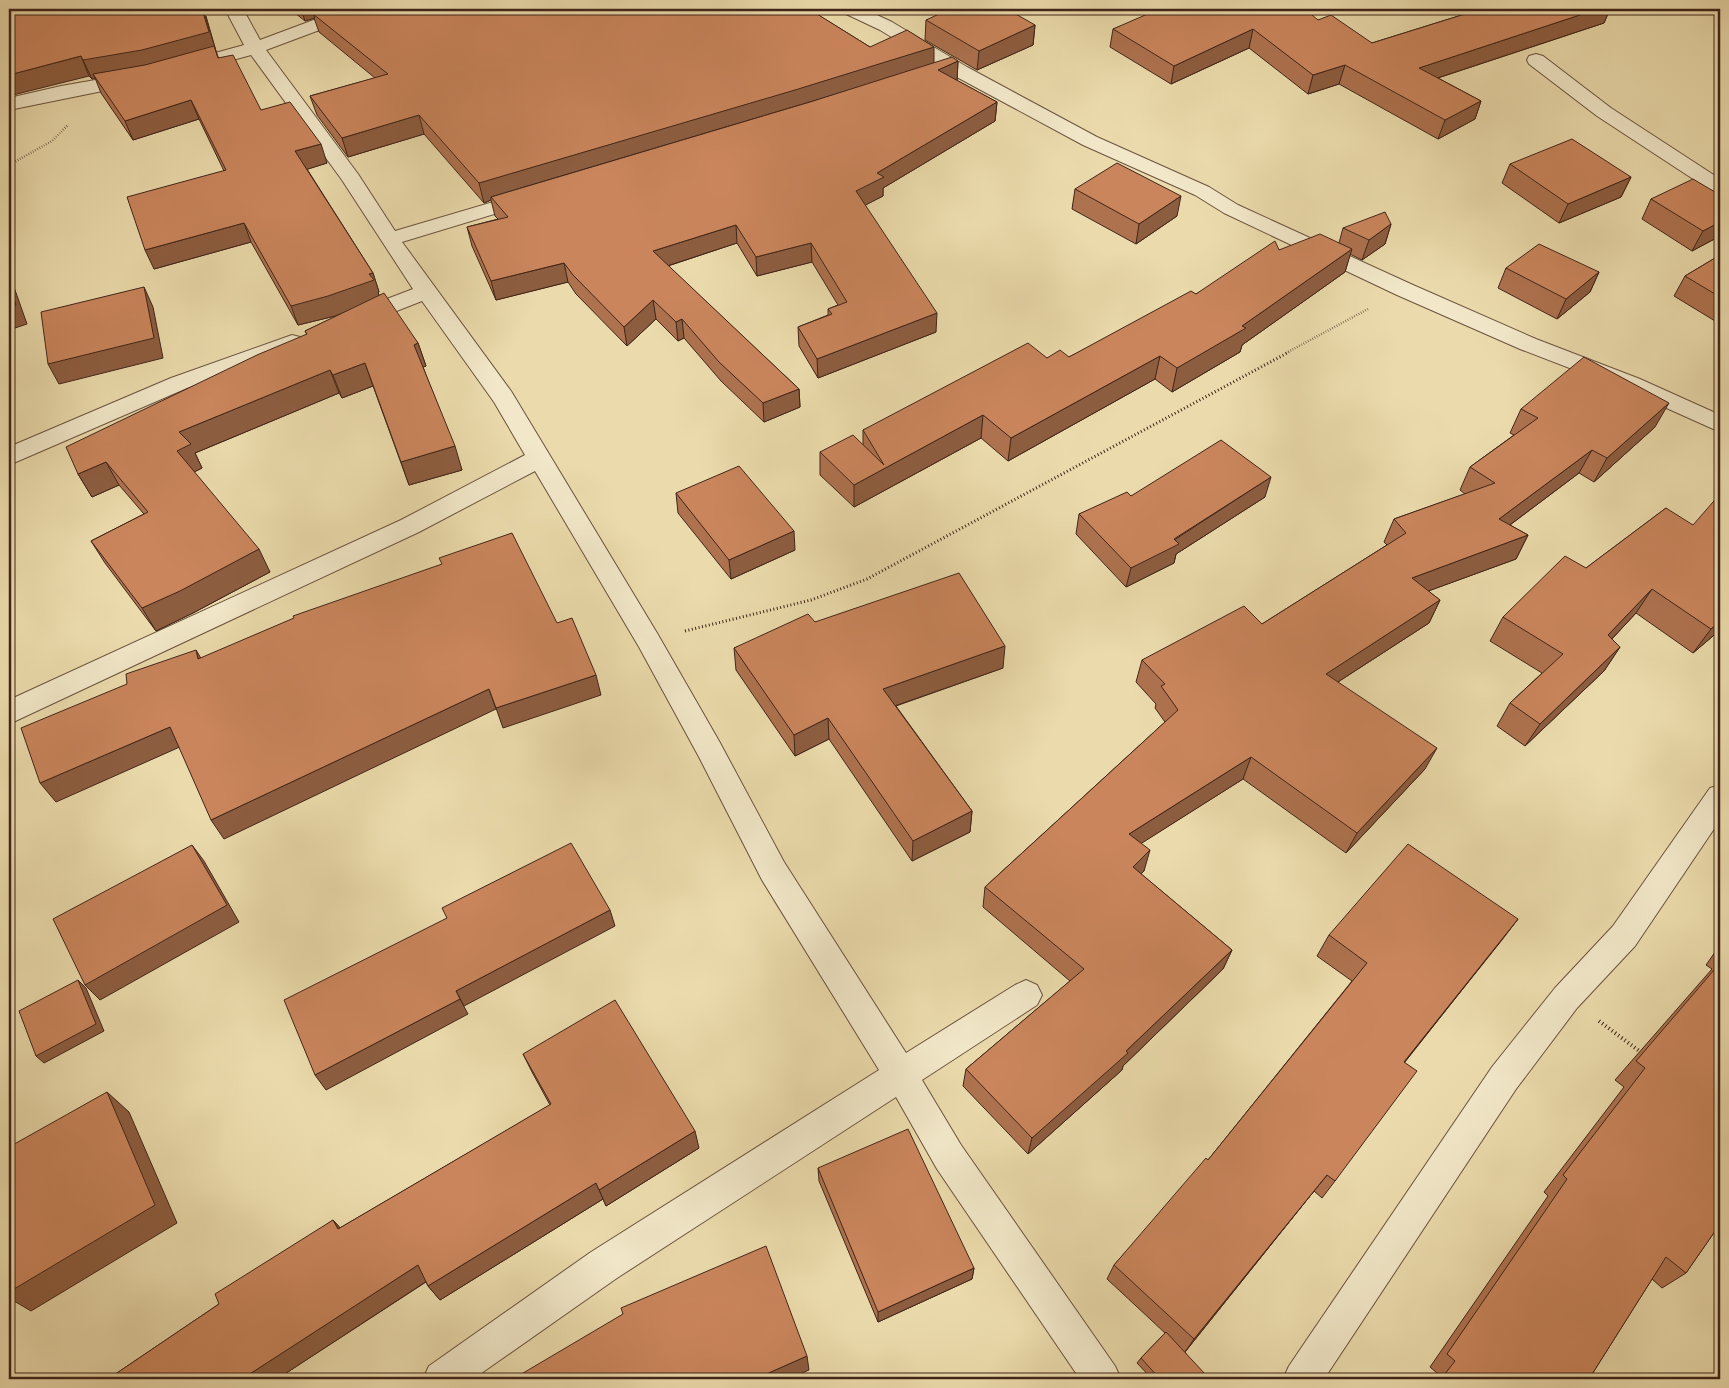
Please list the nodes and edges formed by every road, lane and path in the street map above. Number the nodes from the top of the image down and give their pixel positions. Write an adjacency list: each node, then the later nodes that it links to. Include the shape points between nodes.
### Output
1 (234, 9): 4 (street)
2 (359, 9): 4 (street)
3 (850, 9): 6 (street, via 886,26)
4 (255, 48): 7 (street); 13 (street, via 351,178)
5 (1536, 60): 11 (street, via 1604,112)
6 (954, 67): 8 (street); 14 (street, via 1090,141)
7 (171, 71)
8 (929, 74)
9 (152, 76): 10 (street)
10 (9, 104)
11 (1720, 188)
12 (550, 191): 13 (street)
13 (390, 239): 15 (street)
14 (1405, 290): 18 (street); 21 (path, via 867,579 811,600)
15 (425, 292): 16 (street); 20 (street, via 503,397)
16 (337, 325)
17 (312, 335): 19 (street, via 179,383)
18 (1720, 424)
19 (9, 457)
20 (539, 458): 21 (street); 22 (street, via 410,526)
21 (648, 640): 27 (street, via 773,870)
22 (9, 713)
23 (1720, 797): 25 (street, via 1624,936)
24 (1026, 995): 27 (street)
25 (1566, 998): 26 (path); 30 (street, via 1504,1078)
26 (1647, 1056)
27 (901, 1075): 28 (street, via 604,1265); 29 (street, via 949,1157)
28 (442, 1379)
29 (1102, 1379)
30 (1302, 1379)

